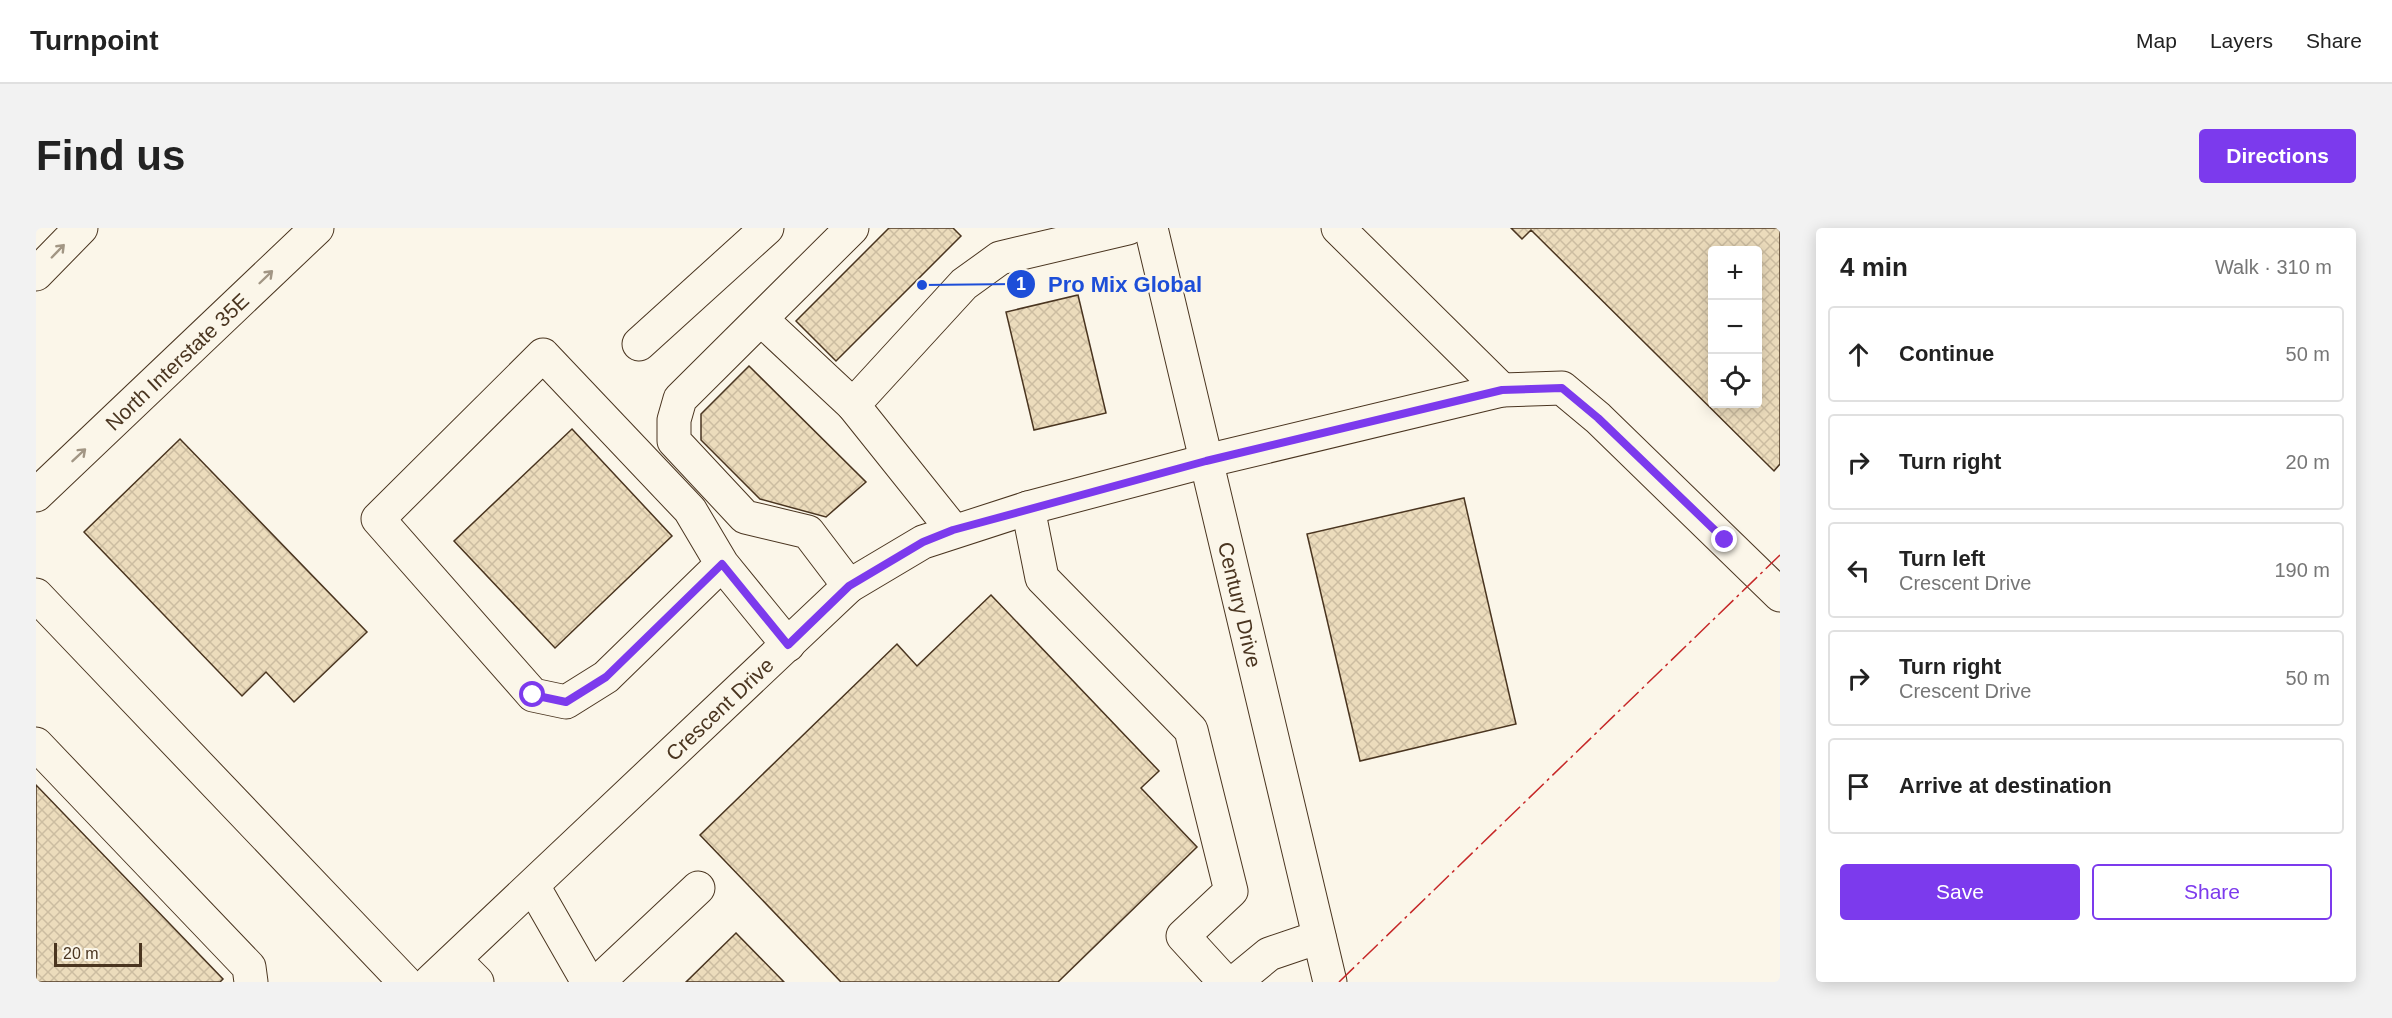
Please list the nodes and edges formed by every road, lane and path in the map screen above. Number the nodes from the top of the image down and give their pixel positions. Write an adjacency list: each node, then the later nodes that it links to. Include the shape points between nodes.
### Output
1 (81, 228): 8 (main road, one-way to 1)
2 (317, 228): 14 (main road, North Interstate 35E, one-way to 2)
3 (767, 228): 10 (main road)
4 (852, 228): 9 (main road)
5 (1128, 228): 12 (main road, via 1000,258 964,284)
6 (1151, 228): 13 (main road, Century Drive)
7 (1338, 228): 11 (main road)
8 (36, 274)
9 (761, 319): 12 (main road); 18 (main road, via 680,399 674,441 745,517 808,532)
10 (639, 344)
11 (1502, 390): 13 (main road, Crescent Drive); 19 (main road, Crescent Drive, via 1562,388)
12 (853, 405): 16 (main road)
13 (1206, 461): 15 (main road, Crescent Drive); 25 (main road, Century Drive)
14 (36, 495)
15 (1028, 508): 16 (main road, Crescent Drive); 32 (main road, via 1042,578 1191,730 1231,891 1183,936)
16 (953, 530): 18 (main road, Crescent Drive, via 923,542)
17 (722, 564): 17 (main road, via 690,510 543,355 378,519 533,695 566,702 606,677); 21 (main road)
18 (849, 586): 21 (main road, Crescent Drive)
19 (1779, 593)
20 (36, 595): 28 (main road)
21 (788, 645): 23 (main road, Crescent Drive)
22 (36, 744): 27 (main road, via 249,967)
23 (533, 886): 26 (main road, Crescent Drive); 30 (main road)
24 (698, 888): 31 (main road)
25 (1319, 937): 33 (main road, via 1269,954); 34 (main road, Century Drive)
26 (466, 971): 29 (main road, Crescent Drive)
27 (251, 982)
28 (405, 982)
29 (430, 982)
30 (588, 982)
31 (598, 982)
32 (1225, 982)
33 (1235, 982)
34 (1330, 982)

